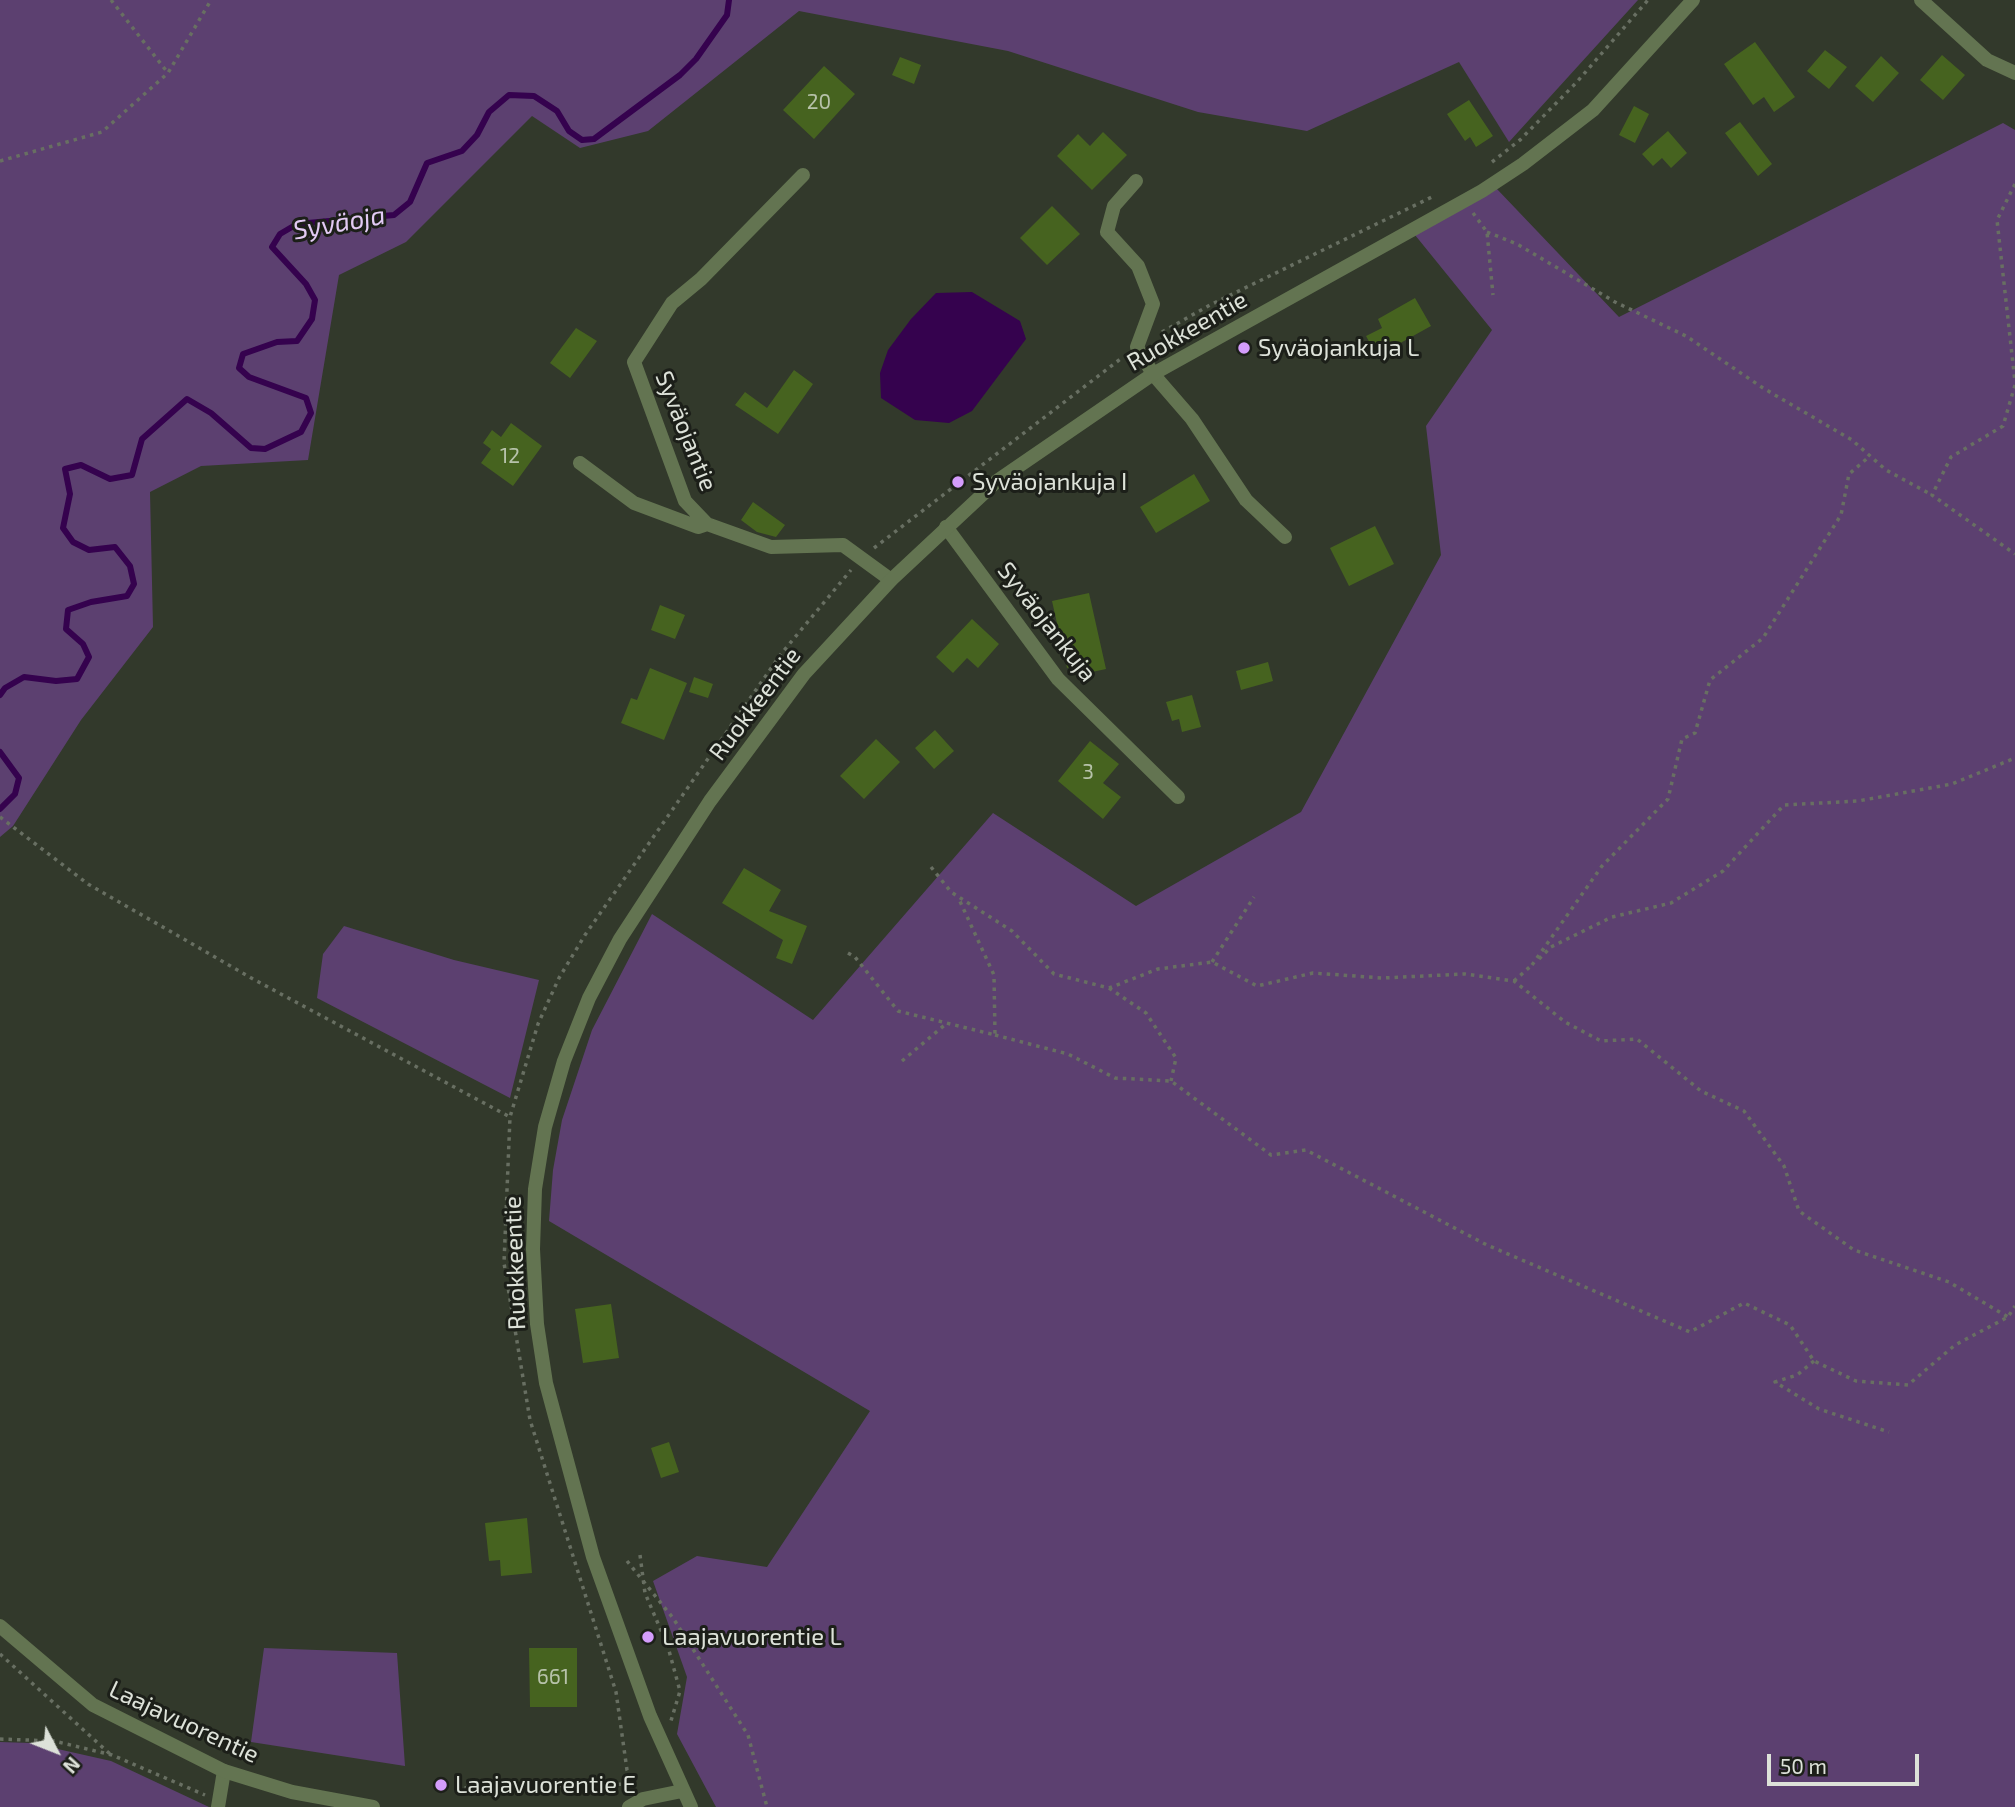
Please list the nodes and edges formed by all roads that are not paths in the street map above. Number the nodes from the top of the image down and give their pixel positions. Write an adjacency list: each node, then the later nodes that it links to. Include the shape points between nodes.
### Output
1 (1693, 0): 6 (street, Ruokkeentie, via 1593,110 1523,164)
2 (1921, 0): 3 (street, via 1987,60)
3 (2015, 73)
4 (803, 175): 8 (street, Syväojantie, via 672,303 634,362 685,501)
5 (1136, 181): 6 (street, via 1114,206 1107,232 1138,266 1153,304 1137,346)
6 (1153, 374): 9 (street, Ruokkeentie, via 997,481); 10 (street, via 1192,419 1246,500)
7 (580, 463): 8 (street, via 634,503 698,527)
8 (707, 524): 11 (street, Syväojantie, via 771,547 843,545)
9 (946, 527): 11 (street, Ruokkeentie); 12 (street, Syväojankuja, via 1058,679)
10 (1285, 537)
11 (891, 580): 15 (street, Ruokkeentie, via 804,674 658,878 589,998 545,1127 535,1189 533,1249 546,1383 593,1557)
12 (1178, 797)
13 (0, 1626): 14 (street, Laajavuorentie, via 93,1705)
14 (224, 1771): 16 (street); 18 (street, Laajavuorentie, via 292,1792)
15 (682, 1791): 17 (street); 19 (street); 20 (street, Ruokkeentie)
16 (218, 1804)
17 (635, 1804)
18 (373, 1807)
19 (660, 1807)
20 (691, 1807)

